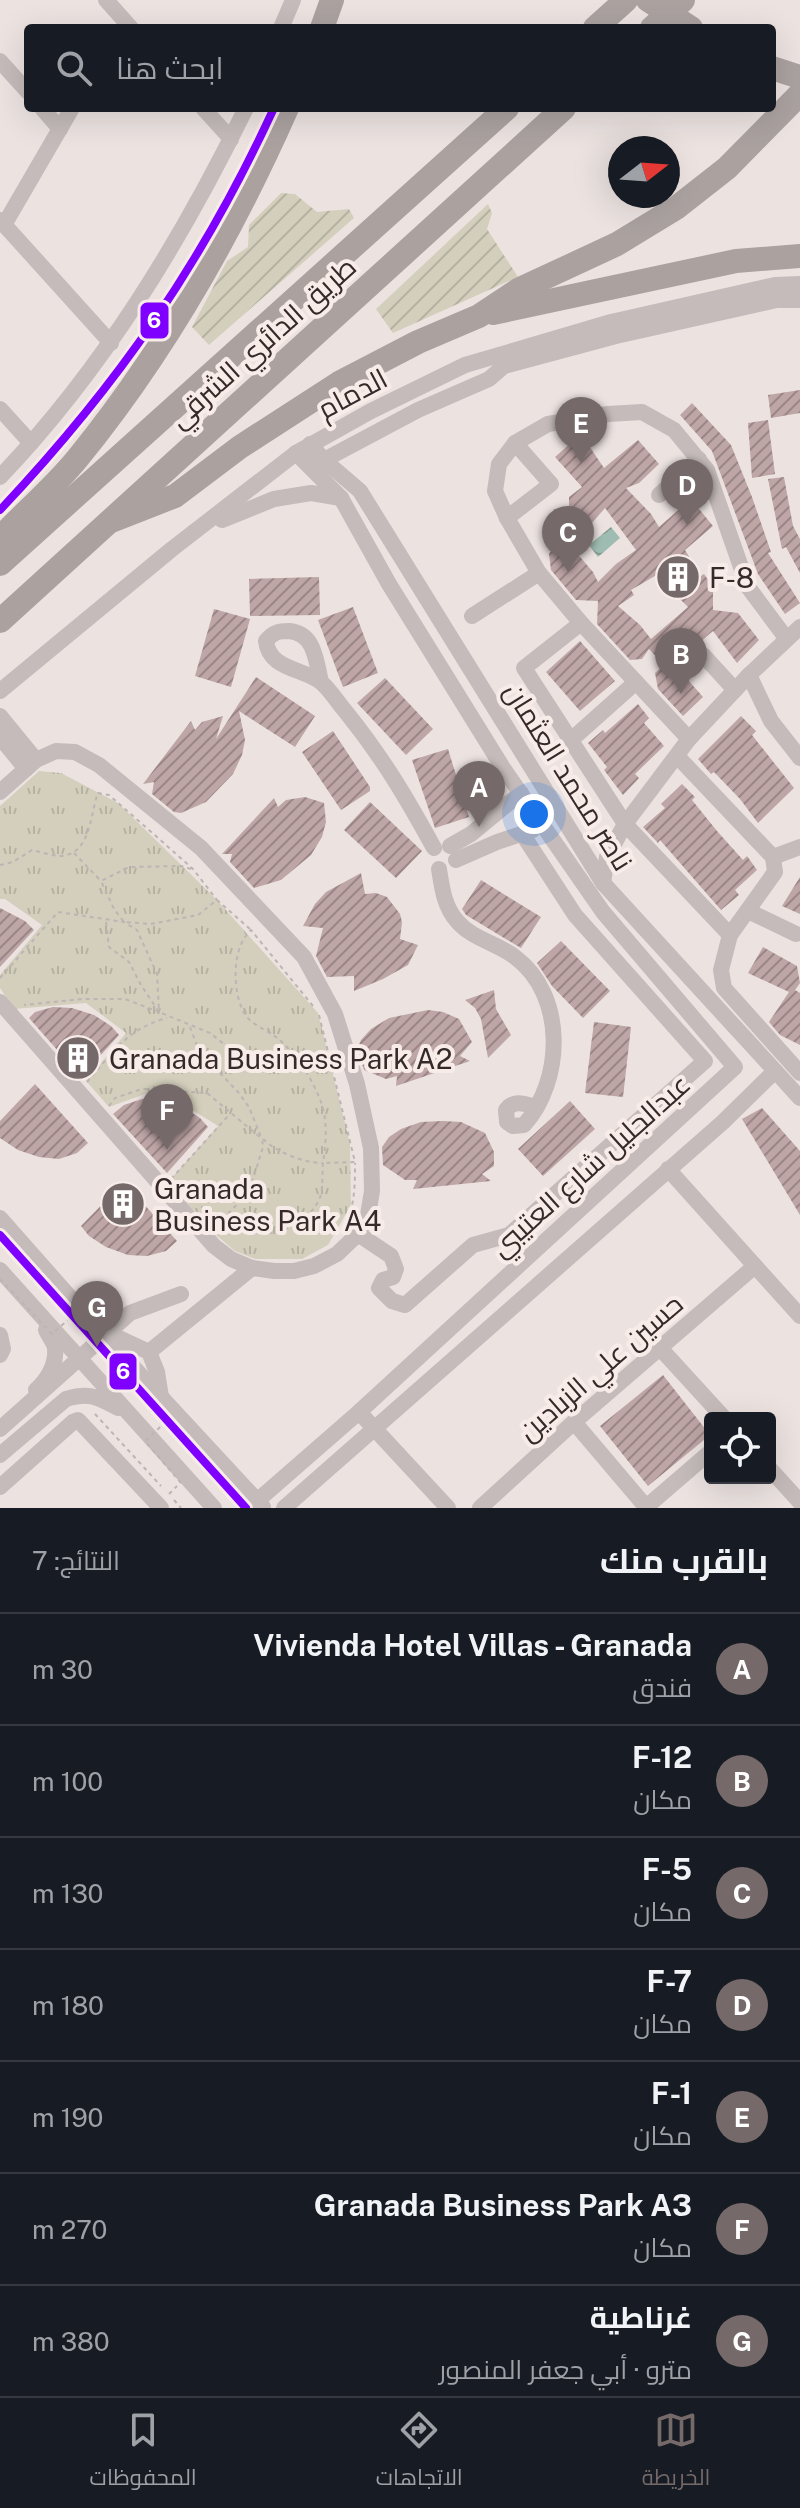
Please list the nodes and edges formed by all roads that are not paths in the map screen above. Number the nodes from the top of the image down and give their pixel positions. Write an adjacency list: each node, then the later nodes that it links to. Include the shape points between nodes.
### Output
1 (106, 0): 7 (street)
2 (293, 0): 8 (street)
3 (332, 0): 9 (highway)
4 (626, 0): 10 (highway)
5 (648, 0): 12 (highway, bridge)
6 (683, 0): 11 (highway)
7 (123, 24)
8 (283, 24)
9 (323, 24)
10 (599, 24)
11 (656, 24)
12 (685, 24)
13 (0, 61): 16 (street)
14 (776, 69): 15 (highway)
15 (800, 77)
16 (24, 88)
17 (800, 94): 31 (highway, via 727,168 676,208 617,244 518,290)
18 (45, 112): 25 (street)
19 (70, 112): 25 (street)
20 (207, 112): 26 (street)
21 (244, 112): 26 (street)
22 (285, 112): 46 (highway, via 183,309 152,356 75,461)
23 (503, 112): 47 (highway, طريق الدائري الشرقي)
24 (560, 112): 44 (highway, طريق الدائري الشرقي)
25 (60, 129): 27 (street)
26 (231, 139): 32 (street, via 182,232)
27 (2, 223): 32 (street)
28 (800, 256): 31 (highway, via 736,261)
29 (800, 284): 36 (street, الدمام, via 611,322 465,365)
30 (800, 300): 39 (street, الدمام, via 777,300 504,366 489,379)
31 (479, 316): 44 (highway, via 339,383 175,496)
32 (111, 343): 34 (street)
33 (0, 409): 34 (street)
34 (31, 443): 40 (street)
35 (515, 443): 38 (street, via 548,424 642,412 674,430); 43 (street, via 499,464 495,491); 43 (street, via 551,484)
36 (310, 444): 37 (street, الدمام); 39 (street)
37 (296, 453): 42 (street); 45 (street, الدمام)
38 (699, 459): 41 (street); 52 (street, via 748,587)
39 (324, 460): 42 (street, الدمام); 78 (street, ناصر محمد العثمان, via 360,491)
40 (0, 477)
41 (659, 495)
42 (341, 498): 45 (street, via 311,493 274,499); 67 (street)
43 (507, 518): 48 (street)
44 (111, 521): 50 (highway, طريق الدائري الشرقي)
45 (195, 532): 58 (street, الدمام)
46 (0, 538)
47 (0, 564)
48 (539, 573): 49 (street); 51 (street)
49 (472, 616)
50 (0, 621)
51 (581, 623): 56 (street); 61 (street, via 524,668)
52 (793, 633): 54 (street)
53 (703, 655): 57 (street)
54 (749, 675): 57 (street); 64 (street, via 771,721)
55 (321, 682): 76 (street)
56 (636, 682): 60 (street); 61 (street)
57 (735, 690): 60 (street)
58 (0, 691)
59 (0, 716): 65 (street)
60 (689, 739): 63 (street)
61 (571, 740): 69 (street)
62 (1, 742): 65 (street)
63 (677, 756): 69 (street); 77 (street)
64 (800, 758)
65 (31, 764): 66 (street); 89 (street, via 56,751 75,752 99,765 201,848 304,957 335,1014 371,1148 372,1191)
66 (0, 792)
67 (521, 793): 68 (street); 70 (street)
68 (486, 821): 71 (street); 73 (street)
69 (625, 824): 78 (street, via 607,857); 81 (street)
70 (542, 826): 72 (street); 102 (street, عبدالجليل شارع العتيبي, via 603,912 735,1067)
71 (471, 834): 75 (street); 76 (street)
72 (523, 835): 73 (street); 89 (street, via 575,915 705,1061 509,1235 473,1245 405,1305 379,1288 393,1277 391,1256)
73 (497, 842): 75 (street)
74 (800, 847): 77 (street)
75 (479, 850): 76 (street)
76 (447, 851): 86 (street, via 431,860 458,923 516,957 548,1005 554,1060)
77 (773, 857): 79 (street, via 775,872)
78 (603, 883): 83 (street, ناصر محمد العثمان)
79 (748, 911): 80 (street); 81 (street)
80 (796, 934)
81 (730, 935): 84 (street, via 721,970 724,988)
82 (2, 1005): 91 (street, via 214,1246)
83 (775, 1071): 85 (street, ناصر محمد العثمان); 87 (street, عبدالجليل شارع العتيبي)
84 (800, 1073)
85 (800, 1098)
86 (536, 1107)
87 (668, 1169): 90 (street); 108 (street, عبدالجليل شارع العتيبي)
88 (0, 1218): 96 (street)
89 (358, 1234): 91 (street, via 314,1266 294,1271)
90 (755, 1266): 95 (street); 98 (street, حسين علي الزبادين)
91 (252, 1268): 99 (street)
92 (0, 1270): 94 (street)
93 (181, 1294): 107 (street, bridge, via 130,1313)
94 (36, 1310): 104 (street); 106 (street, via 55,1347 53,1365 41,1386)
95 (800, 1316)
96 (98, 1329): 99 (street); 101 (street)
97 (0, 1335): 100 (street)
98 (660, 1348): 103 (street); 105 (street, حسين علي الزبادين)
99 (149, 1352): 101 (street)
100 (0, 1355)
101 (161, 1397): 115 (street)
102 (359, 1412): 108 (street); 115 (street, عبدالجليل شارع العتيبي)
103 (719, 1412)
104 (130, 1415): 109 (street, via 92,1395 78,1395 55,1407); 116 (street)
105 (574, 1422): 119 (street, حسين علي الزبادين); 120 (street)
106 (0, 1423)
107 (0, 1429)
108 (376, 1429): 117 (street, عبدالجليل شارع العتيبي); 118 (street)
109 (0, 1455)
110 (704, 1457): 120 (street)
111 (776, 1476): 114 (street)
112 (2, 1481): 113 (street, via 78,1420)
113 (165, 1501)
114 (800, 1502)
115 (257, 1506)
116 (214, 1508)
117 (284, 1508)
118 (448, 1508)
119 (480, 1508)
120 (646, 1508)

